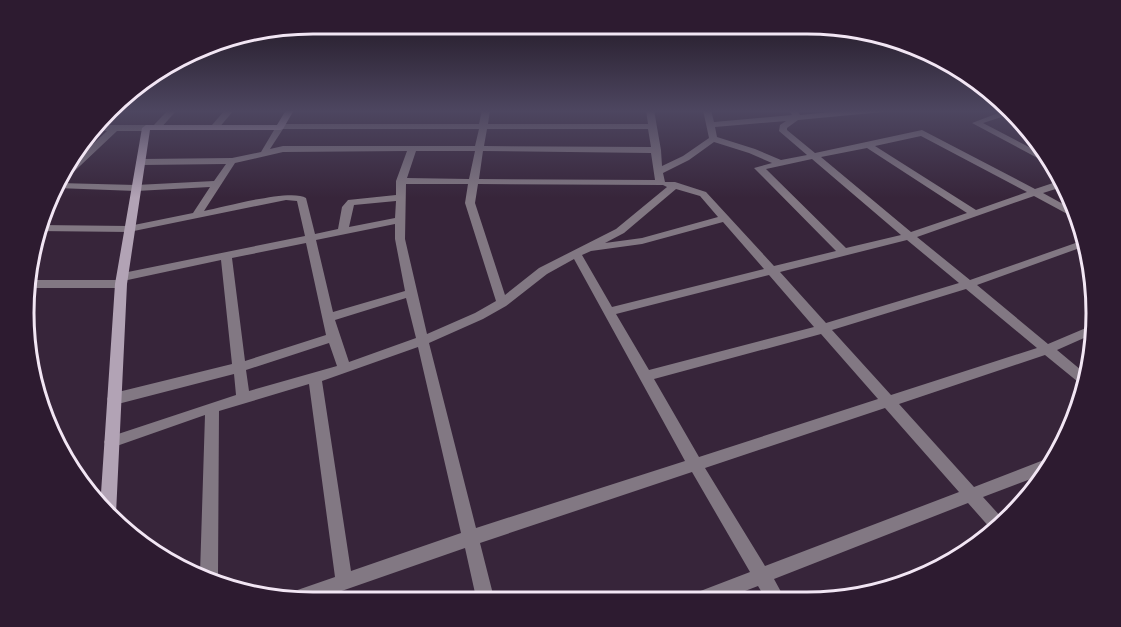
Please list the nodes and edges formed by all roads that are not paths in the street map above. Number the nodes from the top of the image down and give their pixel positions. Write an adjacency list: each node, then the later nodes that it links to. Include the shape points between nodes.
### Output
1 (103, 139): 18 (street)
2 (148, 139): 20 (street)
3 (272, 139): 15 (street)
4 (481, 139): 13 (street)
5 (655, 139): 14 (street)
6 (713, 139): 21 (street); 22 (street)
7 (794, 139): 17 (street)
8 (894, 139): 11 (street)
9 (935, 139): 30 (street)
10 (1007, 139): 16 (street)
11 (867, 144): 17 (street); 33 (street)
12 (412, 148): 13 (street); 15 (street); 23 (street)
13 (479, 148): 14 (street); 24 (street)
14 (657, 150): 22 (street)
15 (265, 151): 19 (street)
16 (1036, 154)
17 (814, 156): 21 (street); 40 (street)
18 (81, 161)
19 (232, 161): 20 (street); 25 (street)
20 (141, 162): 29 (street)
21 (778, 162): 44 (street, via 764,165 759,171)
22 (660, 177): 24 (street); 26 (street)
23 (401, 181): 24 (street); 31 (street)
24 (472, 182): 51 (street, via 471,211)
25 (216, 184): 29 (street); 34 (street)
26 (675, 185): 35 (street, via 703,194); 43 (street, via 620,231)
27 (65, 186): 29 (street)
28 (1056, 186): 30 (street)
29 (136, 188): 38 (street)
30 (1036, 194): 32 (street); 33 (street)
31 (400, 198): 36 (street); 39 (street, via 351,202 346,207)
32 (1066, 209)
33 (974, 213): 40 (street)
34 (197, 214): 38 (street); 41 (street, via 299,197)
35 (724, 218): 43 (street); 46 (street)
36 (399, 220): 39 (street); 50 (street)
37 (48, 228): 38 (street)
38 (129, 229): 47 (street)
39 (343, 231): 41 (street)
40 (909, 236): 44 (street); 48 (street)
41 (311, 237): 45 (street); 53 (street)
42 (1078, 245): 48 (street)
43 (584, 252): 51 (street, via 543,271); 52 (street)
44 (843, 252): 46 (street)
45 (226, 255): 47 (street); 59 (street)
46 (770, 271): 52 (street); 54 (street)
47 (122, 280): 49 (street); 65 (street)
48 (967, 285): 54 (street); 58 (street)
49 (36, 287)
50 (411, 293): 53 (street); 57 (street)
51 (502, 303): 57 (street)
52 (611, 311): 61 (street)
53 (329, 318): 56 (street)
54 (822, 329): 61 (street); 66 (street)
55 (1086, 332): 58 (street)
56 (333, 337): 59 (street); 60 (street)
57 (424, 340): 60 (street); 74 (street)
58 (1046, 350): 62 (street); 66 (street)
59 (241, 367): 64 (street); 65 (street)
60 (345, 369): 63 (street)
61 (645, 376): 69 (street)
62 (1079, 376)
63 (315, 377): 64 (street); 77 (street)
64 (243, 398): 67 (street)
65 (114, 399): 68 (street)
66 (888, 402): 69 (street); 71 (street)
67 (212, 407): 68 (street); 75 (street)
68 (111, 441): 72 (street)
69 (696, 466): 74 (street); 76 (street)
70 (1039, 469): 71 (street)
71 (971, 495): 73 (street); 76 (street)
72 (108, 502)
73 (994, 521)
74 (470, 538): 77 (street); 79 (street)
75 (209, 572)
76 (762, 576): 80 (street); 81 (street)
77 (344, 582): 78 (street)
78 (316, 592)
79 (484, 592)
80 (720, 592)
81 (772, 592)

